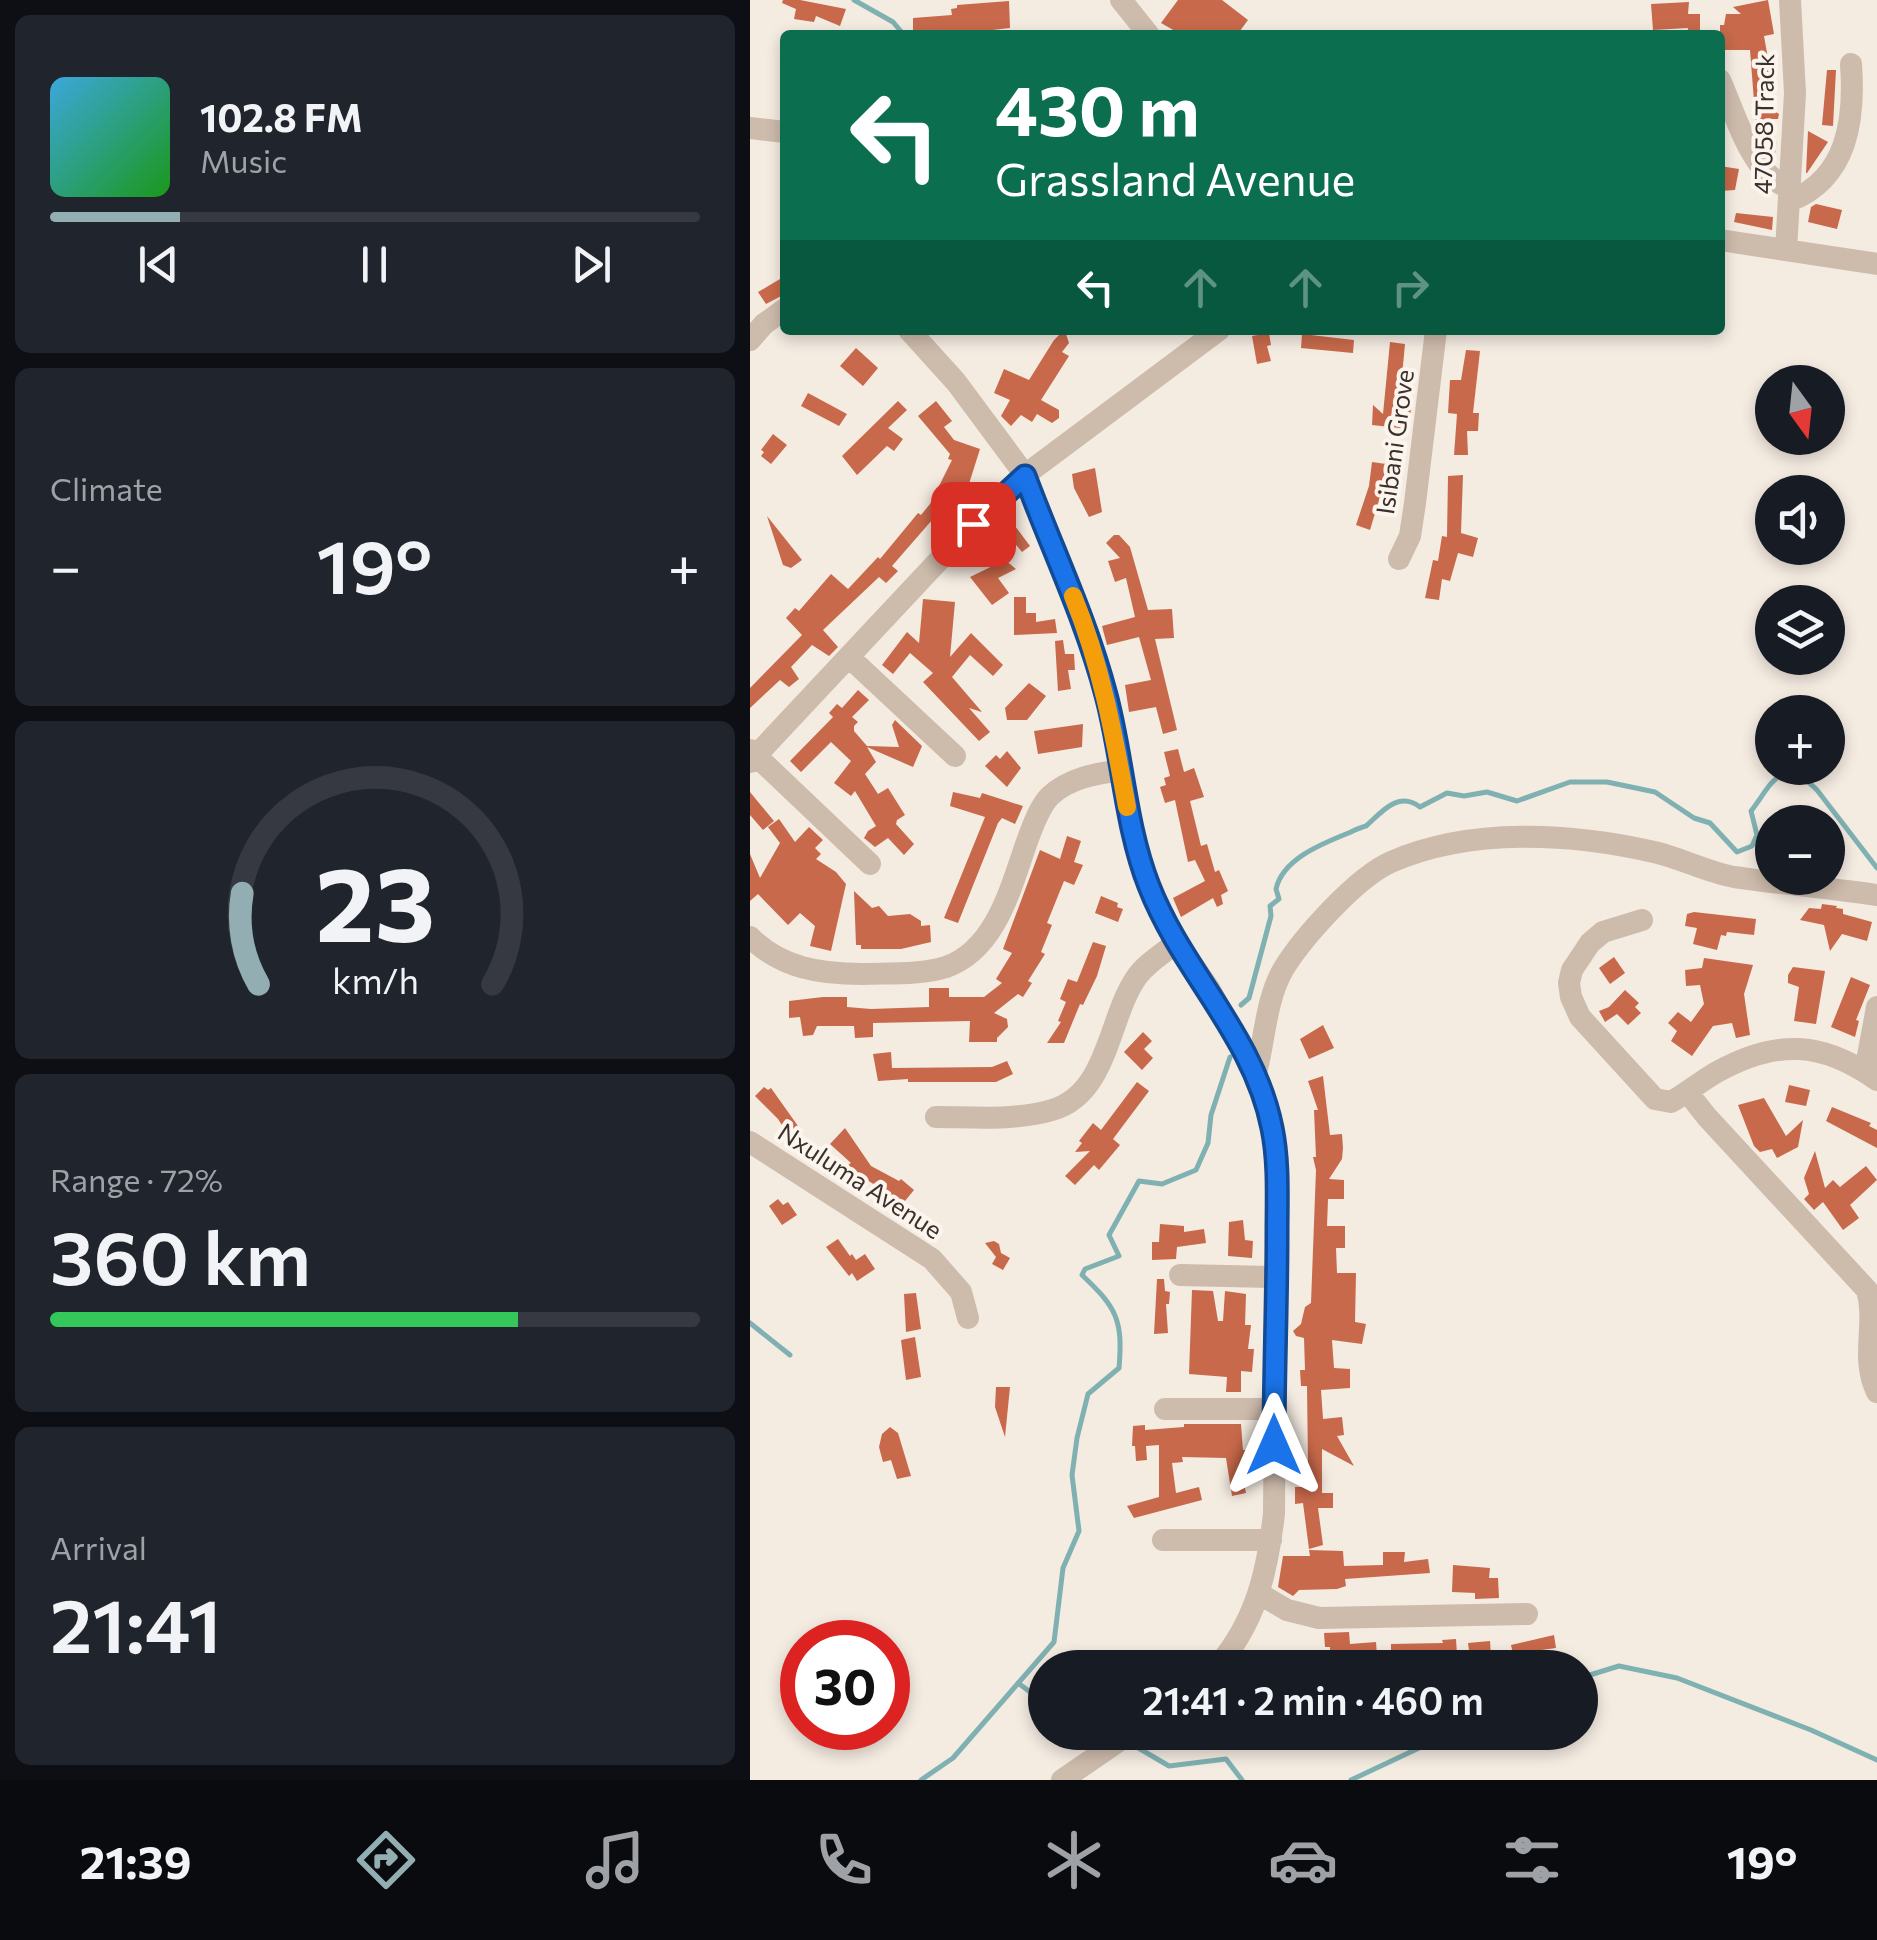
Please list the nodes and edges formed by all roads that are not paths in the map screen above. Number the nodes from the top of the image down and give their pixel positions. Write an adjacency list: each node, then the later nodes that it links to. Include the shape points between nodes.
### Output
1 (1121, 0): 3 (street)
2 (1790, 0): 8 (street, 47058 Track, via 1795,94)
3 (1141, 30)
4 (1851, 64): 8 (street, via 1854,99 1840,158 1816,187)
5 (1725, 91): 8 (street, via 1760,170)
6 (750, 128): 7 (street)
7 (780, 131)
8 (1788, 194): 10 (street, 47058 Track)
9 (1725, 241): 10 (street)
10 (1786, 250): 11 (street)
11 (1877, 264)
12 (780, 313): 16 (street)
13 (914, 335): 17 (street)
14 (1212, 335): 17 (street)
15 (1435, 335): 18 (street, Isibani Grove, via 1413,520)
16 (750, 340)
17 (1025, 476): 19 (street); 22 (street, via 1088,632)
18 (1399, 559)
19 (850, 658): 20 (street); 21 (street)
20 (752, 756): 23 (street)
21 (955, 756)
22 (1120, 770): 26 (street, via 1149,888); 27 (street, via 1069,782 1045,802 986,938 957,962 840,974 814,972)
23 (870, 864)
24 (1877, 894): 30 (street, via 1730,876 1654,852 1504,836 1393,861 1337,904 1285,966)
25 (1642, 920): 31 (street, via 1590,942 1572,970 1571,997 1580,1017 1655,1099 1671,1102)
26 (1177, 942): 30 (street); 32 (street, via 1136,978 1093,1078 1079,1094 1050,1111)
27 (754, 948)
28 (1877, 1007): 29 (street)
29 (1871, 1076): 31 (street, via 1846,1059 1810,1048 1772,1051 1718,1072)
30 (1255, 1077): 35 (street, via 1273,1130)
31 (1688, 1093): 37 (street, via 1867,1290 1874,1314 1868,1361)
32 (936, 1117)
33 (750, 1142): 36 (street, Nxuluma Avenue, via 932,1259 961,1292)
34 (1180, 1275): 35 (street)
35 (1276, 1277): 39 (street)
36 (968, 1318)
37 (1877, 1392)
38 (1164, 1408): 39 (street)
39 (1274, 1409): 41 (street)
40 (1163, 1540): 41 (street)
41 (1271, 1540): 42 (street)
42 (1260, 1594): 43 (street, via 1320,1618); 44 (street)
43 (1527, 1614)
44 (1231, 1650)
45 (1106, 1750): 46 (street)
46 (1062, 1780)

